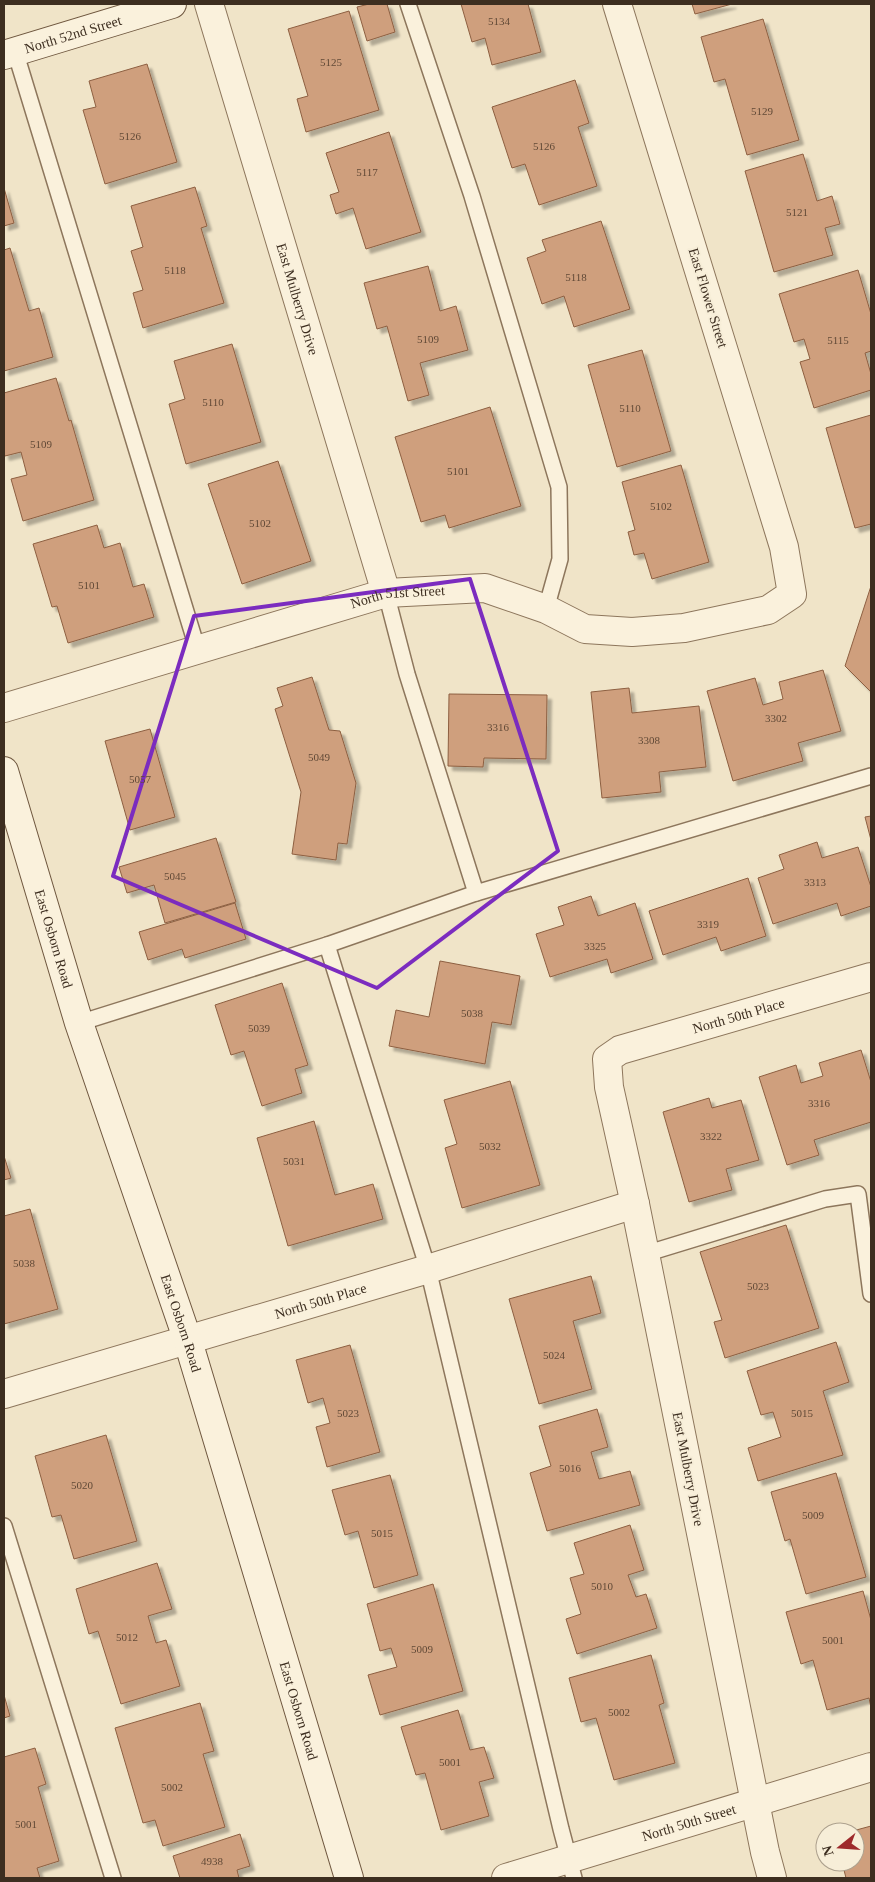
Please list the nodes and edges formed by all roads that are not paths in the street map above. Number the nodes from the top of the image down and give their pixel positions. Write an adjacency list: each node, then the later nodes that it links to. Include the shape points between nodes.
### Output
1 (172, 4): 5 (street, North 52nd Street)
2 (209, 4): 6 (street, East Mulberry Drive)
3 (408, 4): 8 (lane, via 472,196 558,487 560,559)
4 (617, 4): 7 (street, East Flower Street, via 784,547)
5 (10, 53): 9 (lane)
6 (386, 593): 8 (street, North 51st Street, via 485,588); 9 (street, North 51st Street); 13 (lane, via 407,674)
7 (792, 594): 8 (street, North 51st Street, via 768,610 684,628 632,632 585,629)
8 (546, 608)
9 (198, 651): 10 (street, North 51st Street)
10 (4, 708)
11 (4, 771): 16 (street, East Osborn Road)
12 (871, 776): 13 (lane)
13 (476, 893): 14 (lane)
14 (327, 945): 16 (lane); 20 (lane)
15 (871, 977): 17 (street, North 50th Place, via 620,1050)
16 (79, 1023): 22 (street, East Osborn Road)
17 (607, 1059): 18 (street, East Mulberry Drive, via 609,1087)
18 (636, 1204): 19 (street, East Mulberry Drive); 20 (street, North 50th Place)
19 (645, 1254): 21 (lane, via 825,1199 858,1194); 26 (street, East Mulberry Drive)
20 (428, 1269): 22 (street, North 50th Place); 27 (lane)
21 (871, 1294)
22 (188, 1341): 23 (street, North 50th Place); 29 (street, East Osborn Road)
23 (4, 1394)
24 (4, 1526): 28 (lane)
25 (871, 1767): 26 (street, North 50th Street)
26 (756, 1803): 27 (street, North 50th Street); 31 (street, East Mulberry Drive)
27 (572, 1869): 30 (street, North 50th Street)
28 (113, 1878)
29 (349, 1878)
30 (506, 1878)
31 (772, 1878)

